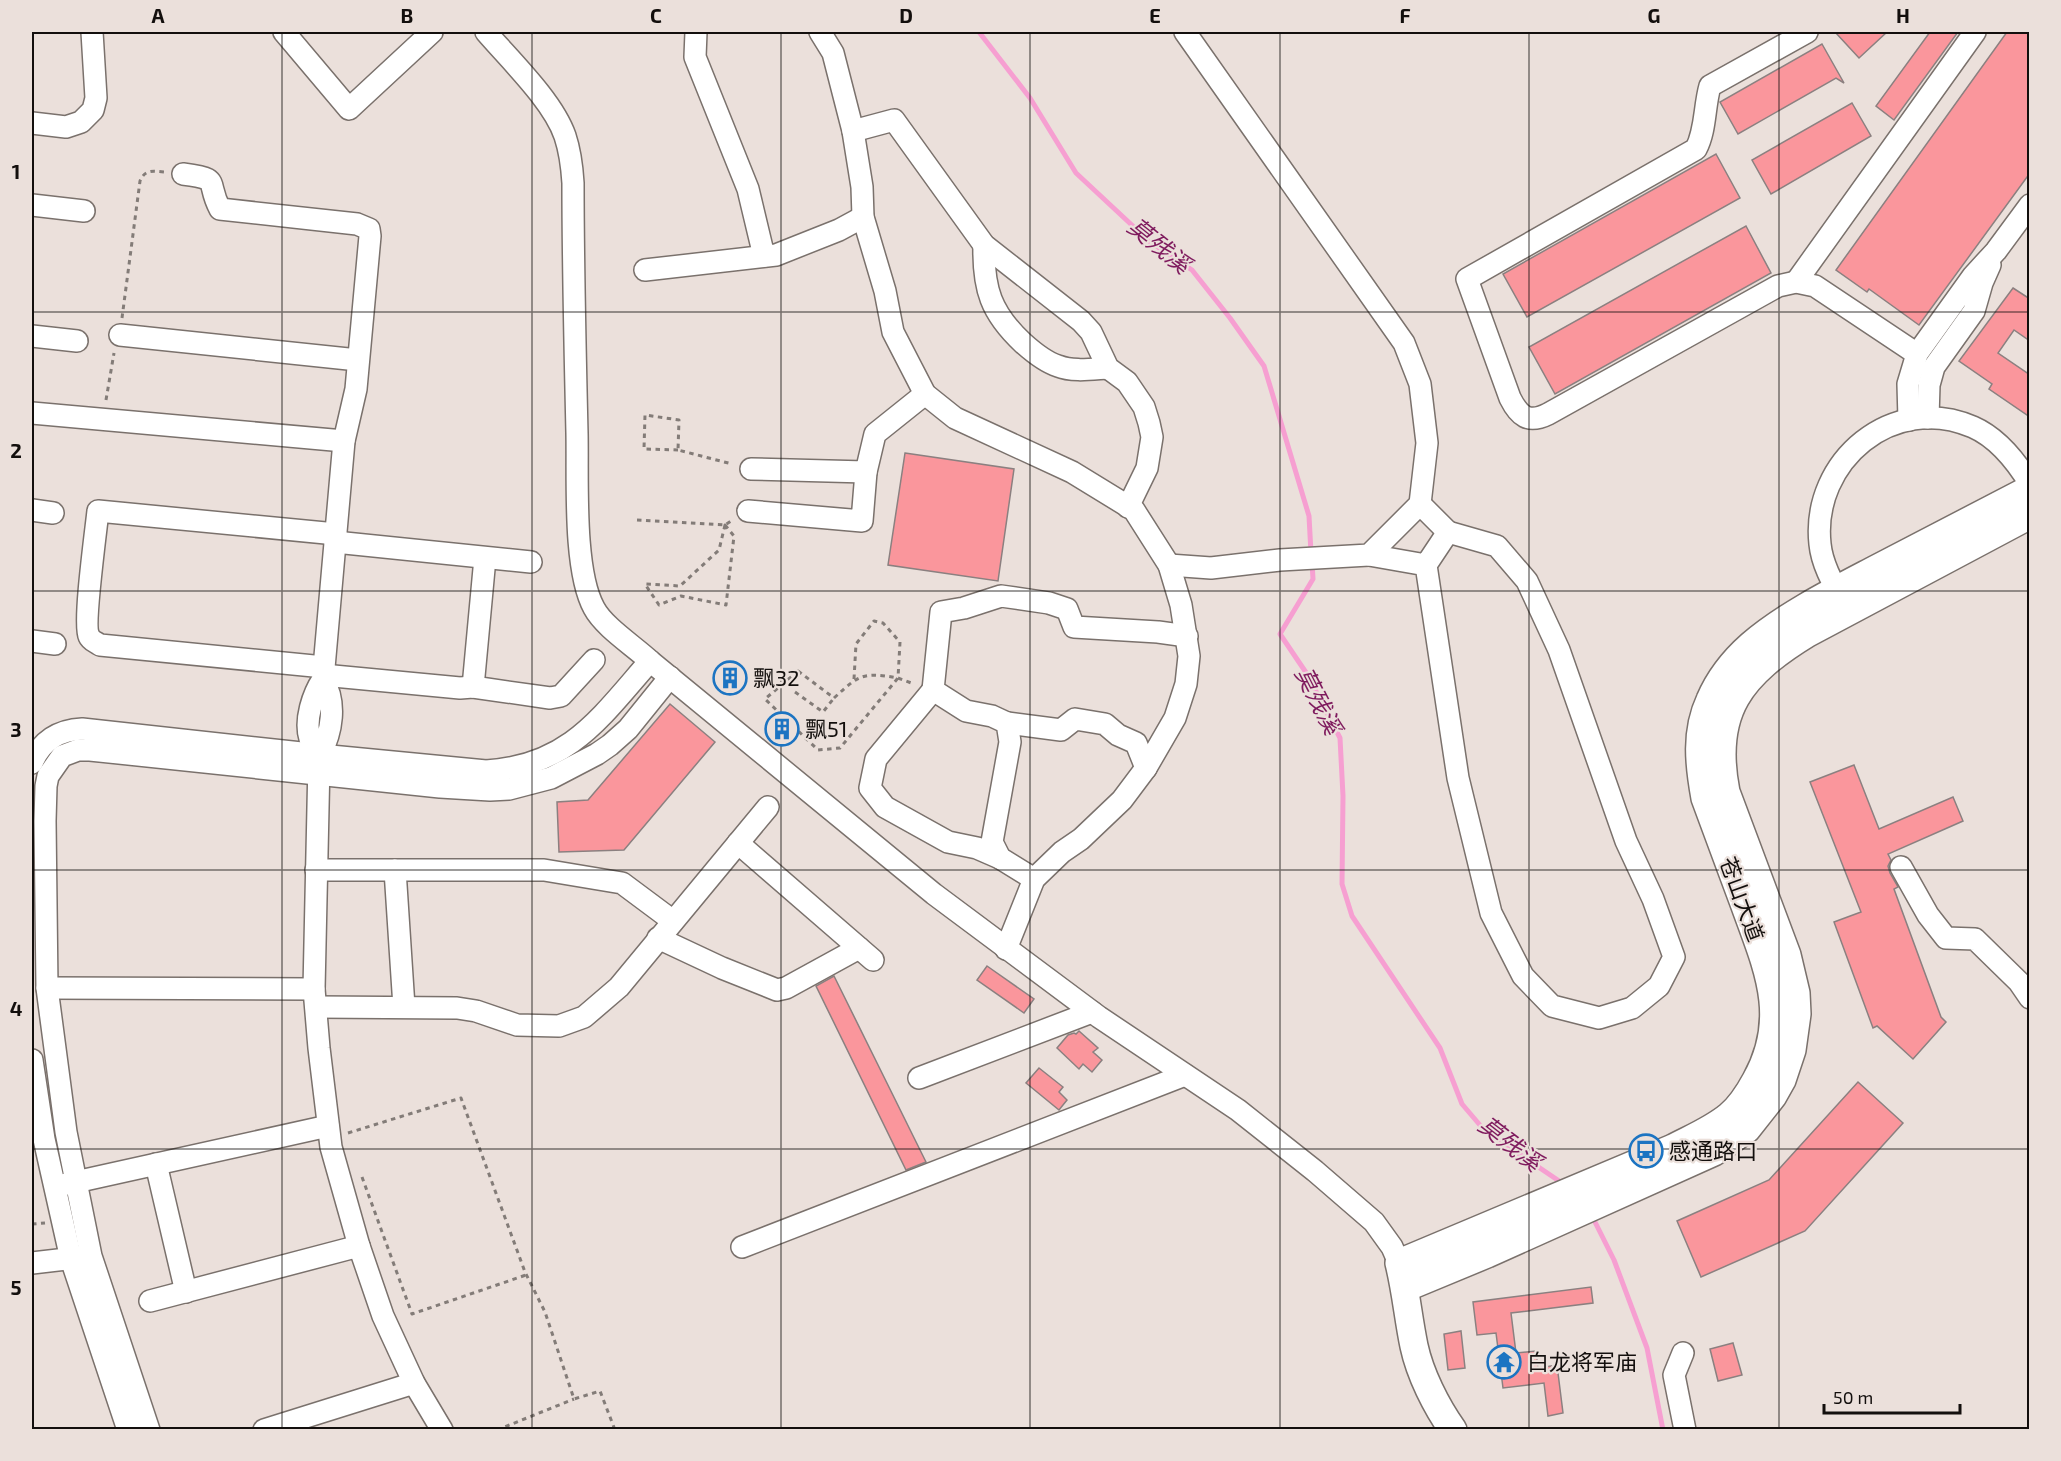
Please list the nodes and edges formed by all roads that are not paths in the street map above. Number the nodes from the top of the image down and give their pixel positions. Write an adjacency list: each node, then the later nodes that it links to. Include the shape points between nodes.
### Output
1 (92, 32): 10 (street, via 96,98 93,110 81,122 66,127)
2 (284, 32): 3 (street, via 349,110)
3 (432, 32)
4 (486, 32): 54 (street, via 545,101 561,126 569,150 583,576 595,610)
5 (696, 32): 19 (street, via 695,57 748,189)
6 (820, 32): 11 (street, via 833,53)
7 (1185, 32): 36 (street, via 1404,343 1420,384 1427,443)
8 (1808, 32): 21 (street, via 1710,86 1702,137 1696,149 1467,279 1510,398 1517,412 1526,418 1548,414 1778,286)
9 (1975, 32): 21 (street)
10 (32, 123)
11 (853, 130): 16 (street); 17 (street, via 894,120)
12 (183, 174): 26 (street, via 211,181 220,208 357,224 369,229)
13 (32, 205): 15 (street)
14 (2030, 205): 18 (street)
15 (84, 211)
16 (863, 217): 19 (street, via 776,255); 28 (street, via 893,332)
17 (984, 245): 27 (street, via 1081,321 1091,332); 27 (street, via 984,271 994,309 1006,327 1032,351 1057,366 1079,370)
18 (1996, 251): 25 (street, via 1973,276); 30 (street, via 1974,311 1934,368)
19 (764, 256): 20 (street)
20 (645, 270)
21 (1796, 282): 25 (street, via 1815,286)
22 (120, 335): 26 (street)
23 (32, 336): 24 (street)
24 (77, 341)
25 (1917, 354): 30 (street, via 1908,384)
26 (358, 360): 31 (street)
27 (1108, 368): 37 (street, via 1127,382 1144,407 1152,437 1147,468)
28 (925, 394): 33 (street, via 875,434); 37 (street, via 954,418 1072,472)
29 (32, 413): 31 (street)
30 (1919, 419): 34 (street, via 1974,427 2012,459); 49 (street, via 1888,426 1871,435 1852,449 1833,476 1822,511 1820,537 1826,566)
31 (344, 441): 43 (street)
32 (751, 469): 33 (street)
33 (866, 472): 39 (street, via 862,521)
34 (2030, 484)
35 (2030, 489): 49 (main road, 苍山大道)
36 (1420, 504): 42 (street); 44 (street)
37 (1128, 507): 47 (street, via 1134,510)
38 (32, 510): 40 (street)
39 (748, 511)
40 (53, 513)
41 (2030, 515): 49 (main road, 苍山大道)
42 (1448, 532): 48 (street); 48 (street, via 1497,546 1527,581 1559,650 1626,841 1674,957 1659,986 1632,1008 1599,1018 1552,1006 1523,976 1491,913 1458,778)
43 (336, 538): 45 (street); 55 (street); 55 (street, via 98,511 89,595 87,634 100,645)
44 (1369, 555): 47 (street, via 1211,568); 48 (street)
45 (485, 558): 46 (street); 57 (street)
46 (531, 562)
47 (1169, 565): 50 (street)
48 (1426, 566)
49 (1842, 601): 87 (main road, 苍山大道, via 1769,631 1723,676 1709,700 1699,747 1700,771 1706,798 1766,963 1774,996 1774,1027 1766,1060 1746,1097 1729,1116)
50 (1187, 636): 58 (street, via 1074,627 1066,609 1001,596 941,612); 66 (street, via 1186,684 1175,718)
51 (32, 641): 52 (street)
52 (55, 644)
53 (594, 660): 57 (street, via 561,696 550,698)
54 (651, 661): 56 (street); 60 (street)
55 (323, 674): 57 (street); 65 (street, via 331,714 328,740)
56 (670, 677): 62 (street, via 628,729); 76 (street)
57 (473, 687)
58 (933, 690): 59 (street, via 966,711); 69 (street, via 876,759 870,788 885,807 948,842)
59 (1007, 723): 66 (street, via 1060,730 1075,719 1105,724 1136,743); 69 (street, via 1010,742 992,842)
60 (587, 731): 62 (street); 65 (street, via 556,754 502,770)
61 (38, 740): 63 (street); 64 (street); 65 (street, via 82,729)
62 (603, 750): 65 (street, via 550,777 509,789 489,790 440,787)
63 (59, 760): 65 (street, via 69,752 90,750); 78 (street, via 46,786)
64 (32, 763)
65 (319, 764): 71 (street)
66 (1146, 768): 73 (street, via 1122,800)
67 (768, 807): 68 (street)
68 (738, 843): 74 (street); 75 (street, via 866,954 777,990)
69 (1000, 858): 73 (street)
70 (1901, 867): 77 (street, via 1946,938 1975,939)
71 (316, 870): 72 (street); 79 (street)
72 (395, 870): 74 (street, via 544,870 604,878 622,883); 80 (street)
73 (1034, 879): 76 (street)
74 (673, 921): 75 (street)
75 (658, 938): 80 (street, via 601,1005 585,1017 559,1026 518,1025 457,1008)
76 (1006, 949): 81 (street)
77 (2026, 986)
78 (47, 988): 79 (street); 88 (street)
79 (315, 998): 80 (street); 85 (street)
80 (404, 1007)
81 (1092, 1012): 83 (street); 84 (street)
82 (32, 1060): 89 (street)
83 (1185, 1075): 91 (street); 94 (street, via 1238,1110 1353,1202 1392,1247)
84 (919, 1078)
85 (329, 1132): 86 (street); 90 (street)
86 (156, 1164): 88 (street); 95 (street)
87 (1642, 1172): 94 (main road, 苍山大道, via 1471,1231); 94 (main road, 苍山大道, via 1487,1254)
88 (76, 1182): 89 (street); 92 (street)
89 (55, 1187): 92 (street)
90 (359, 1246): 95 (street); 98 (street, via 383,1316)
91 (742, 1247)
92 (81, 1257): 93 (street); 99 (street); 100 (street)
93 (32, 1263)
94 (1402, 1275): 103 (main road, via 1419,1366)
95 (186, 1292): 96 (street)
96 (150, 1301)
97 (1683, 1353): 104 (street, via 1674,1375)
98 (414, 1383): 101 (street); 102 (street)
99 (129, 1430)
100 (149, 1430)
101 (264, 1430)
102 (442, 1430)
103 (1453, 1430)
104 (1685, 1430)

